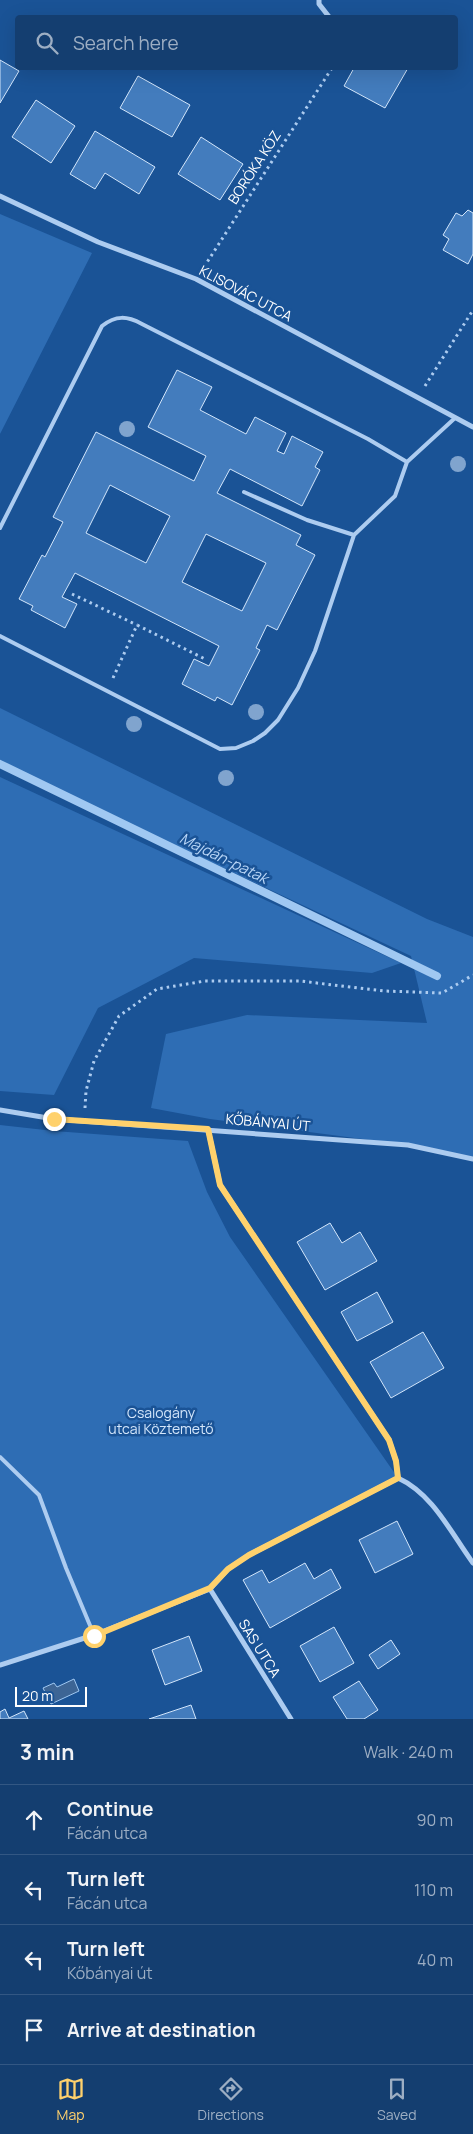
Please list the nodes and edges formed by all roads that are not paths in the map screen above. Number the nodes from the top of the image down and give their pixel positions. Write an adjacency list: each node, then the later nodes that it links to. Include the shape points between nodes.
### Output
1 (319, 0): 2 (street)
2 (328, 15)
3 (0, 196): 4 (street, KLISOVÁC UTCA, via 98,242 196,279)
4 (455, 418): 5 (street, KLISOVÁC UTCA); 6 (lane)
5 (473, 427)
6 (407, 462): 8 (lane, via 142,324 124,317 117,318 102,326); 9 (lane, via 395,496)
7 (244, 492): 9 (lane, via 307,520)
8 (0, 528)
9 (354, 535): 10 (lane, via 315,651 298,688 266,733 236,748 220,749)
10 (0, 636)
11 (0, 1110): 12 (street, KŐBÁNYAI ÚT, via 54,1119)
12 (208, 1129): 13 (street, KŐBÁNYAI ÚT, via 408,1145); 15 (street, via 220,1185 389,1440)
13 (473, 1159)
14 (0, 1457): 18 (lane, via 39,1495)
15 (398, 1478): 16 (street, via 412,1484 424,1495); 17 (street, via 249,1555 228,1569)
16 (473, 1564)
17 (210, 1588): 18 (street); 20 (street, SAS UTCA)
18 (94, 1636): 19 (street)
19 (0, 1665)
20 (291, 1719)

